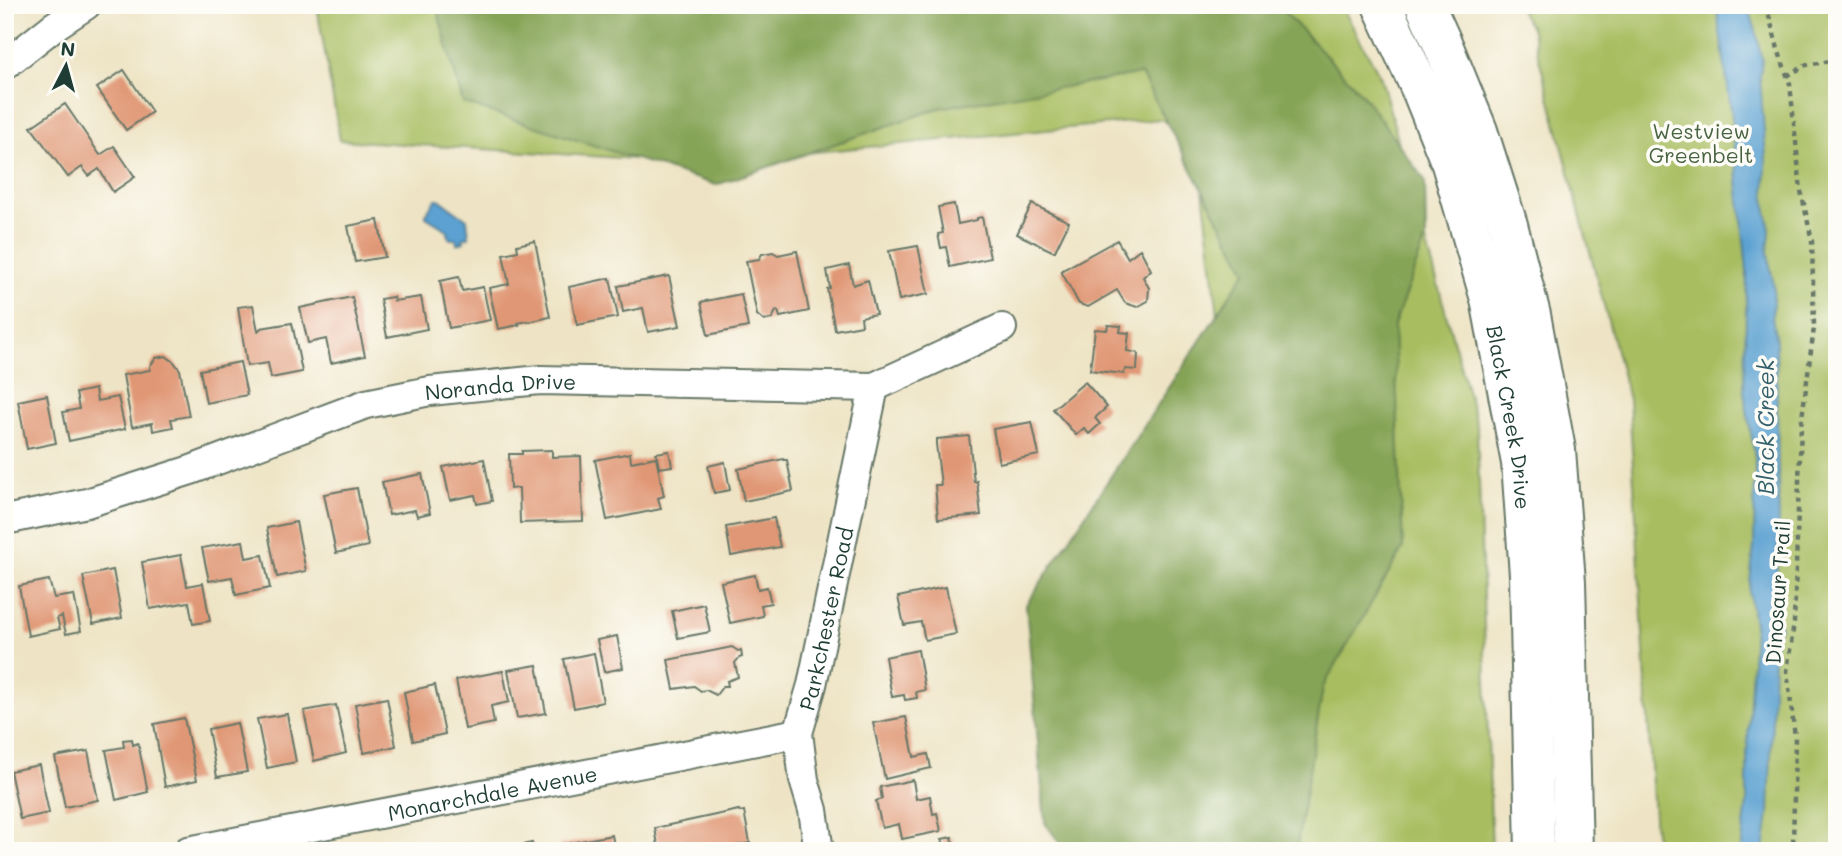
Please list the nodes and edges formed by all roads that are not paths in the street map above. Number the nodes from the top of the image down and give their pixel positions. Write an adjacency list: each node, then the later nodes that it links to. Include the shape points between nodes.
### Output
1 (86, 5): 4 (street)
2 (1382, 5): 11 (main road, Black Creek Drive, via 1451,164 1490,299 1521,463 1529,575)
3 (1424, 5): 12 (main road, Black Creek Drive, via 1478,131 1508,225 1531,315 1556,450 1566,582)
4 (5, 65)
5 (1002, 328): 6 (street, Noranda Drive)
6 (874, 387): 7 (street, Noranda Drive, via 541,380 430,391 366,404 191,470 87,503); 8 (street, Parkchester Road)
7 (5, 520)
8 (798, 733): 9 (street, Monarchdale Avenue); 10 (street, Parkchester Road)
9 (188, 851)
10 (819, 851)
11 (1535, 851)
12 (1573, 851)

